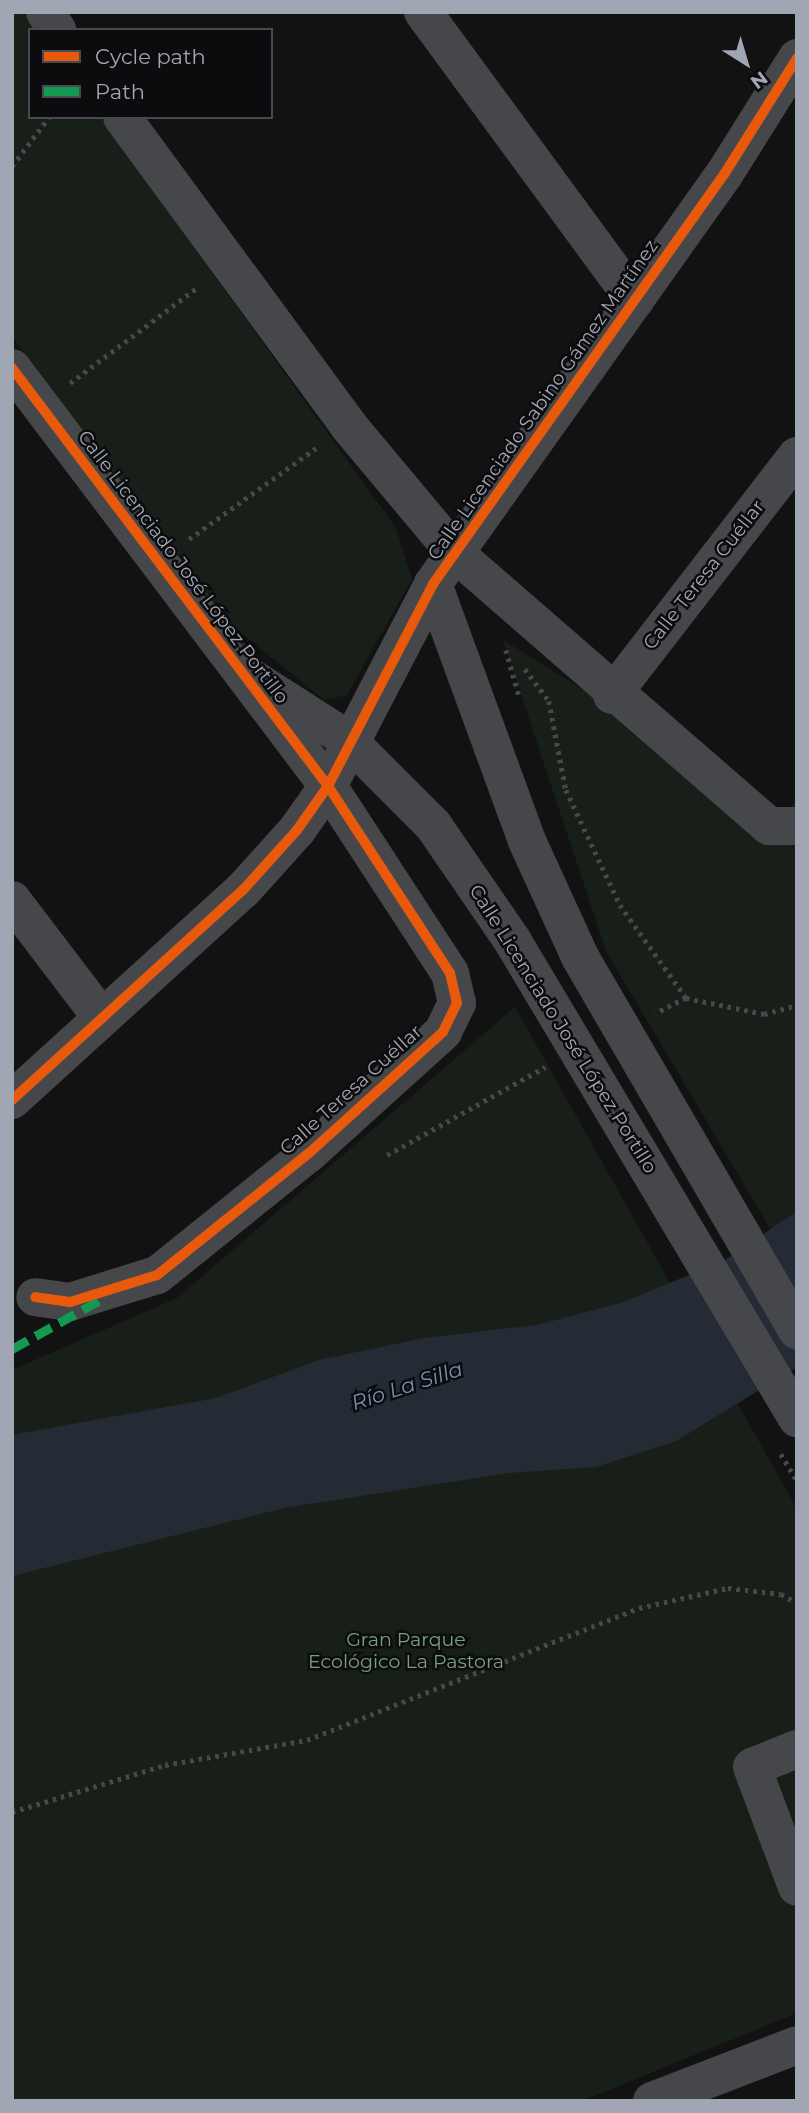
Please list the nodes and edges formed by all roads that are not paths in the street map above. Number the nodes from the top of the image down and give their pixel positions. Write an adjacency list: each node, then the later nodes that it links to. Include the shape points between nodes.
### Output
1 (45, 12): 3 (street)
2 (423, 12): 6 (street)
3 (56, 28)
4 (797, 58): 6 (street, Calle Licenciado Sabino Gámez Martínez)
5 (123, 119): 9 (street, via 348,425)
6 (635, 300): 9 (street, Calle Licenciado Sabino Gámez Martínez)
7 (12, 368): 11 (street, Calle Licenciado José López Portillo)
8 (797, 456): 12 (street, Calle Teresa Cuéllar)
9 (455, 553): 10 (street, Calle Licenciado Sabino Gámez Martínez); 12 (street)
10 (433, 584): 13 (street, Calle Licenciado Sabino Gámez Martínez); 20 (street, via 527,841 580,957)
11 (235, 668): 13 (street, Calle Licenciado José López Portillo); 14 (street, Calle Licenciado José López Portillo)
12 (612, 695): 15 (street, via 769,826)
13 (347, 739): 14 (street, Calle Licenciado Sabino Gámez Martínez); 21 (street, Calle Licenciado José López Portillo, via 433,825 539,985)
14 (328, 786): 17 (street, Calle Licenciado Sabino Gámez Martínez, via 243,890); 19 (street, Calle Teresa Cuéllar, via 450,973 457,1003 451,1020 309,1153 157,1275 70,1302)
15 (792, 829)
16 (12, 900): 17 (street)
17 (102, 1018): 18 (street, Calle Licenciado Sabino Gámez Martínez)
18 (12, 1100)
19 (35, 1297)
20 (797, 1330)
21 (797, 1418)
22 (797, 1749): 23 (street, via 752,1767)
23 (797, 1887)
24 (797, 2045): 25 (street)
25 (652, 2101)

